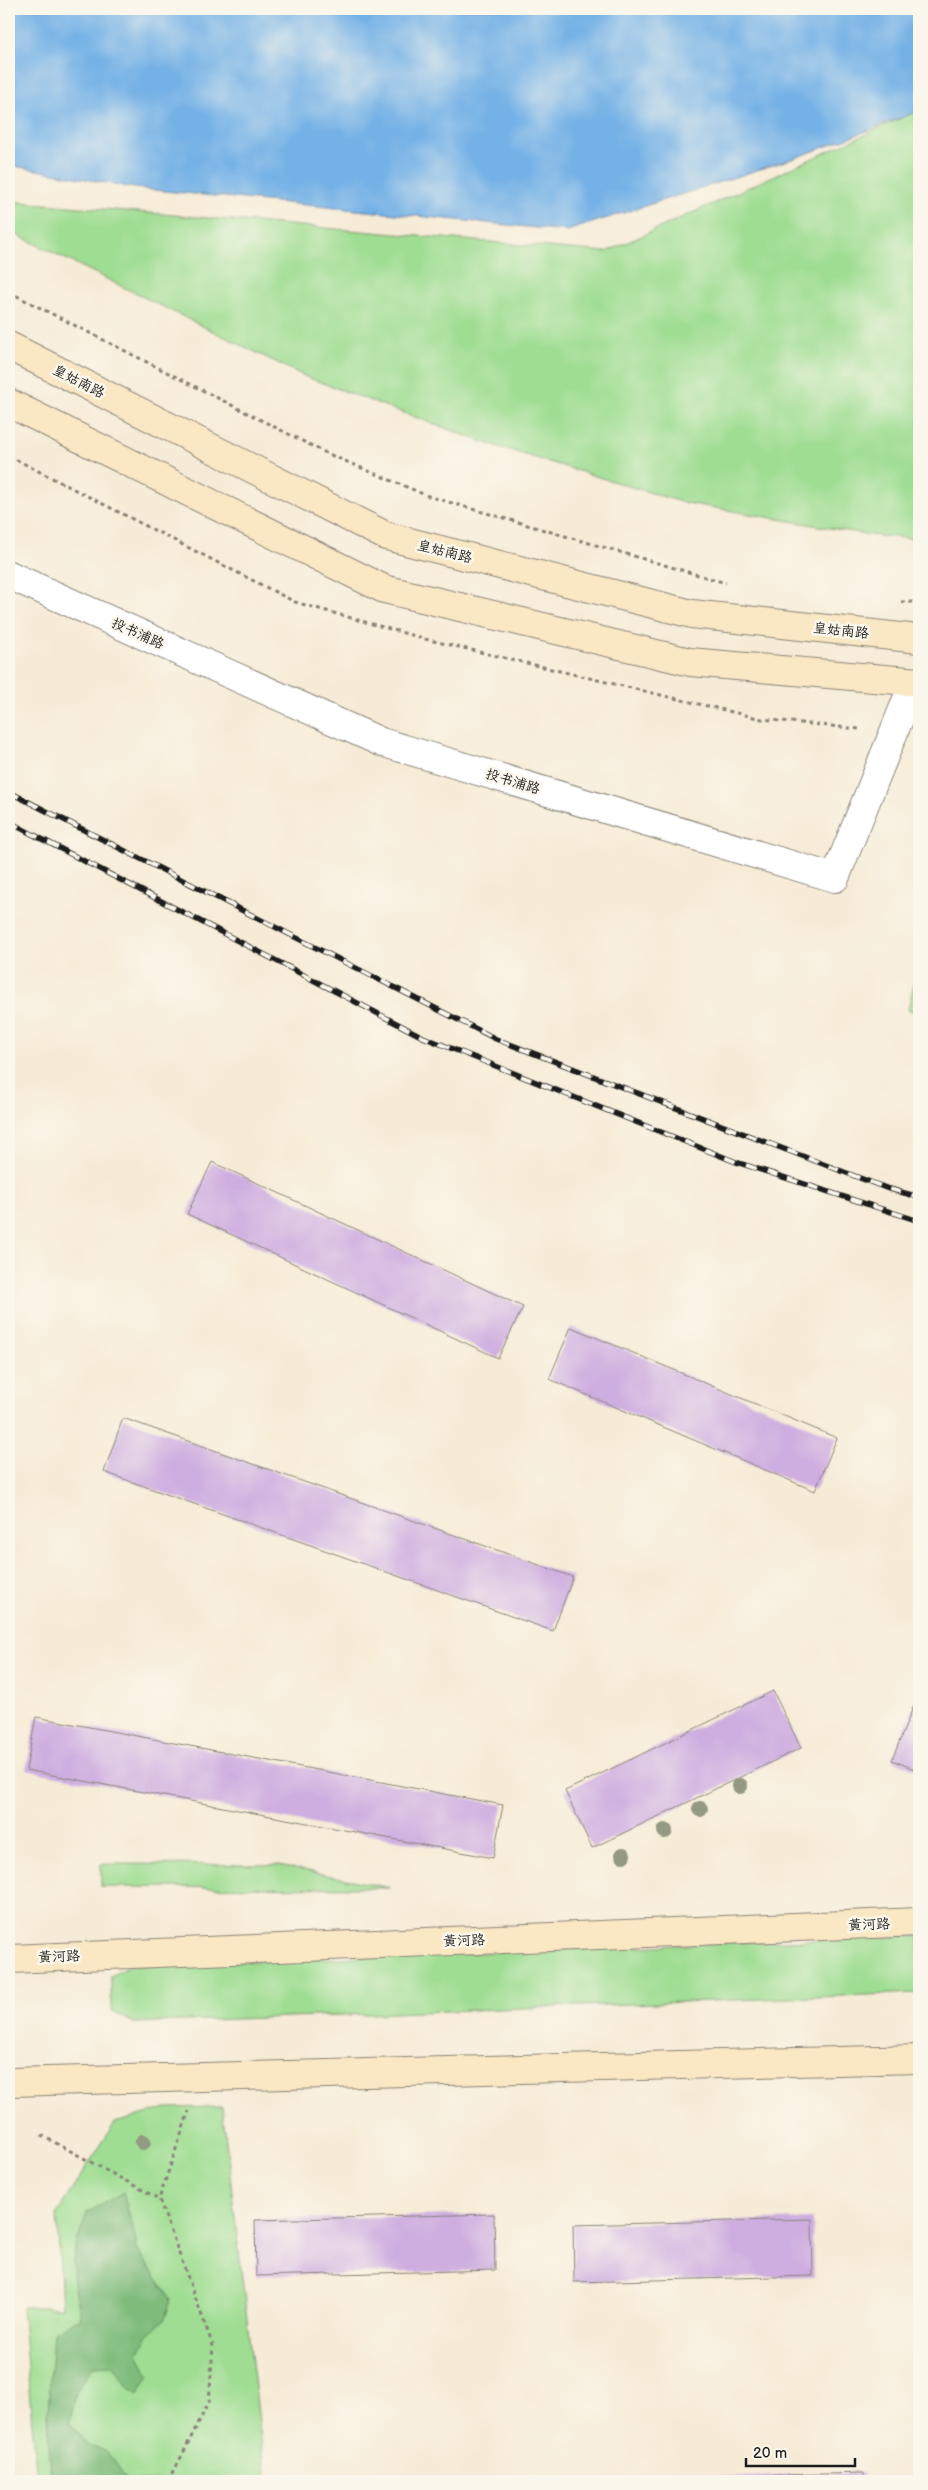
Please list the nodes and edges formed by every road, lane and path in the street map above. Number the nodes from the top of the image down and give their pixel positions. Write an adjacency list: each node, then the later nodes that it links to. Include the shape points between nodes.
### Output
1 (9, 292): 5 (path, via 326,453 428,496)
2 (9, 346): 8 (street, 皇姑南路, via 386,536 692,614)
3 (9, 403): 9 (street, via 384,589 690,662)
4 (9, 575): 9 (street, 投书浦路, via 381,742 835,878)
5 (731, 584)
6 (895, 602): 7 (path)
7 (919, 602)
8 (919, 639)
9 (917, 682)
10 (919, 1922): 11 (street, 黄河路)
11 (9, 1958)
12 (919, 2059): 13 (street)
13 (200, 2077): 14 (street); 16 (path)
14 (9, 2082)
15 (41, 2135): 16 (path)
16 (159, 2199): 17 (path, via 213,2346 209,2402)
17 (169, 2481)

